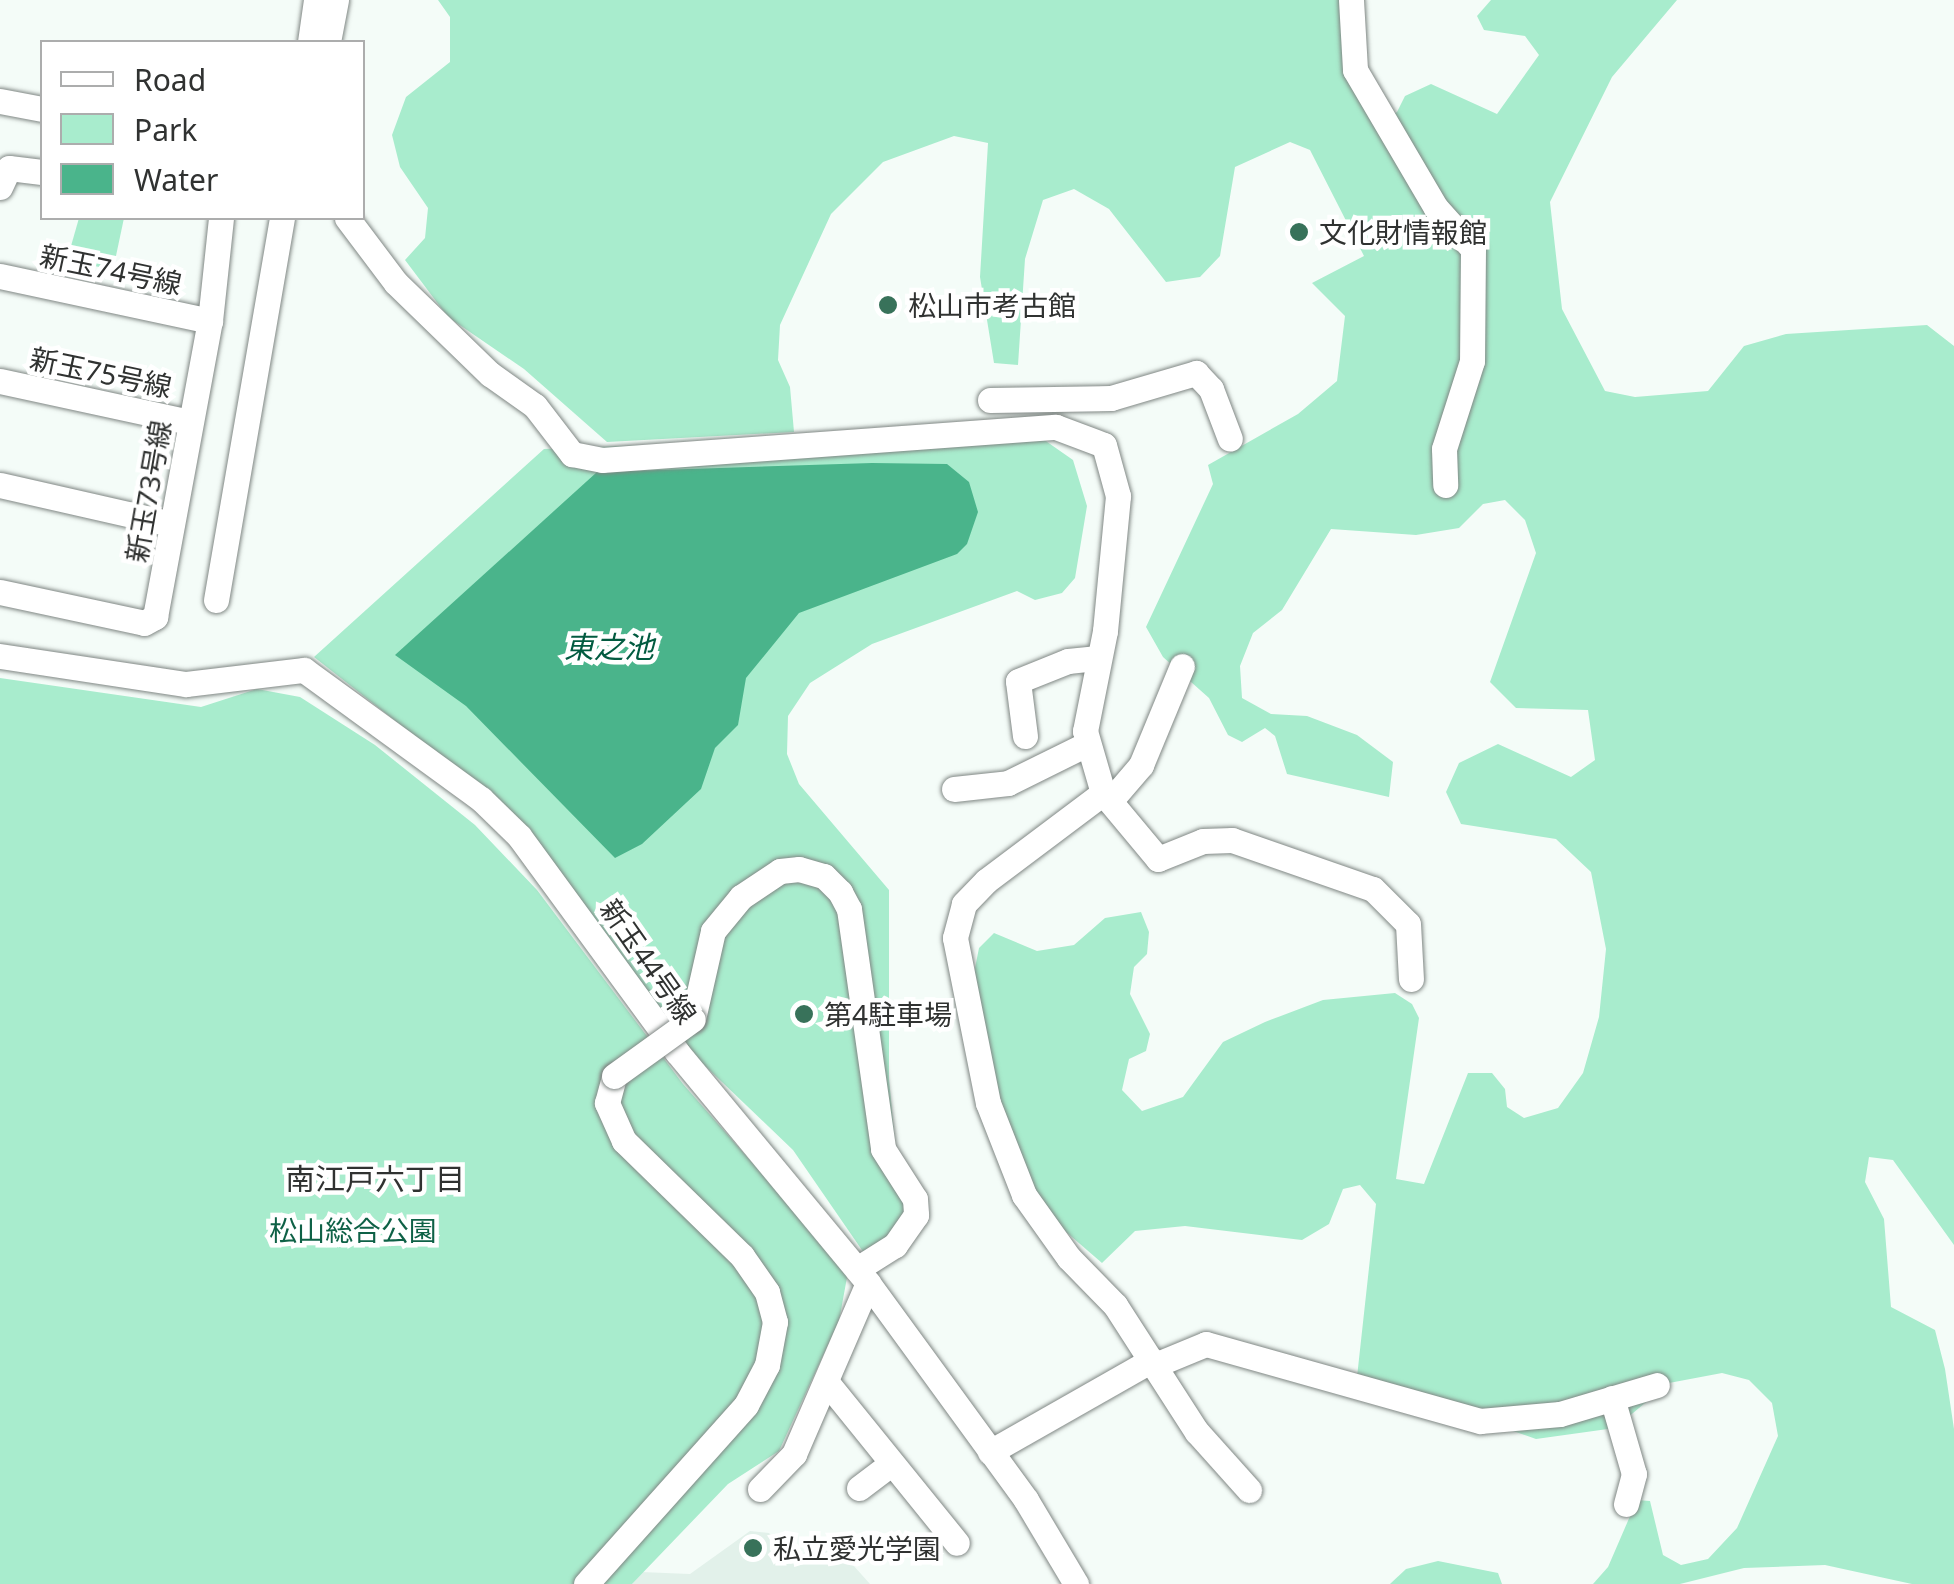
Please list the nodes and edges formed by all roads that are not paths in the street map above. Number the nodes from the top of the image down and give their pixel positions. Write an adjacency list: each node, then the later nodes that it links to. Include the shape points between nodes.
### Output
1 (316, 0): 4 (street)
2 (336, 0): 5 (street)
3 (1350, 0): 20 (street, via 1355,70 1436,208 1473,250 1472,361 1444,449)
4 (310, 40)
5 (328, 40)
6 (0, 101): 7 (street)
7 (40, 110)
8 (40, 172): 9 (street, via 9,168)
9 (0, 187)
10 (221, 220): 14 (street, 新玉73号線)
11 (282, 220): 23 (street)
12 (349, 220): 25 (street, via 396,284 490,374 535,406 572,454 602,460 1056,427 1104,445 1118,496)
13 (0, 276): 14 (street, 新玉74号線)
14 (210, 321): 17 (street, 新玉73号線)
15 (0, 381): 17 (street, 新玉75号線)
16 (990, 400): 18 (street, via 1112,398 1196,373 1211,389)
17 (190, 422): 21 (street, 新玉73号線)
18 (1230, 439)
19 (0, 485): 21 (street)
20 (1445, 486)
21 (172, 524): 22 (street, 新玉73号線, via 151,620)
22 (0, 592)
23 (216, 600)
24 (0, 656): 32 (street, 新玉44号線, via 186,684 304,670 335,688 431,757 519,836 676,1052)
25 (1098, 658): 27 (street, via 1068,661 1018,681); 28 (street)
26 (1182, 666): 30 (street, via 1141,765)
27 (1025, 736)
28 (1085, 745): 29 (street, via 1008,783); 30 (street)
29 (954, 789)
30 (1108, 796): 31 (street, via 1158,859 1203,841 1232,840 1374,889 1408,924); 33 (street, via 986,881 964,904 956,938 988,1103 1024,1195)
31 (1411, 978)
32 (863, 1276): 35 (street); 37 (street, 新玉44号線); 44 (street, bridge, via 916,1215 915,1199 883,1149 848,909 824,876 780,871 741,897 713,931 694,1019 614,1076 606,1103 624,1141 742,1256 767,1292 775,1322 767,1366 746,1404)
33 (1154, 1362): 36 (street, via 1206,1344 1480,1421 1560,1414); 37 (street); 41 (street, via 1198,1432)
34 (1657, 1385): 36 (street)
35 (829, 1386): 38 (street); 40 (street, via 794,1454)
36 (1612, 1398): 42 (street, via 1634,1474)
37 (990, 1452): 45 (street, 新玉44号線)
38 (892, 1463): 39 (street); 43 (street)
39 (859, 1488)
40 (760, 1489)
41 (1249, 1490)
42 (1626, 1504)
43 (958, 1543)
44 (586, 1584)
45 (1076, 1584)

